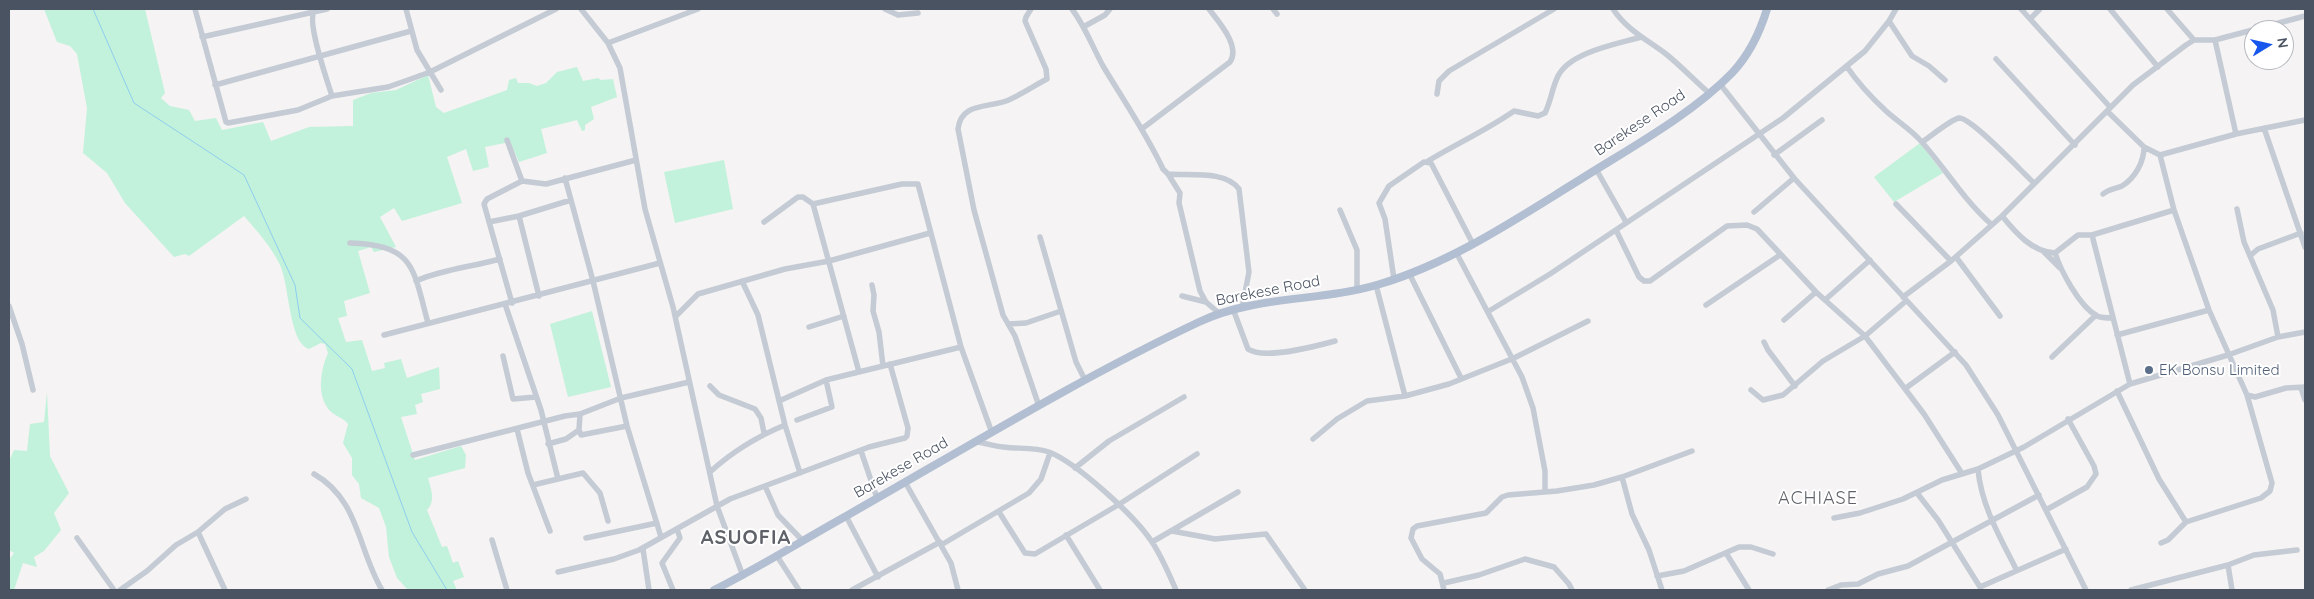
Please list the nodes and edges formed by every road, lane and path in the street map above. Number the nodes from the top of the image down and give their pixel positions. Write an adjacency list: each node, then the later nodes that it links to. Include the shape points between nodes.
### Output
1 (195, 9): 27 (street)
2 (327, 9): 20 (street)
3 (406, 9): 26 (street)
4 (556, 9): 36 (street)
5 (581, 9): 31 (street)
6 (698, 9): 31 (street)
7 (885, 9): 21 (street, via 898,15)
8 (1031, 9): 131 (street, via 1025,22 1046,69 1047,79 1008,101 964,112 958,129 974,210 1003,315)
9 (1072, 9): 25 (street)
10 (1110, 9): 25 (street, via 1105,16)
11 (1209, 9): 47 (street, via 1222,26 1234,56)
12 (1554, 9): 41 (street, via 1449,70 1440,81)
13 (1614, 9): 28 (street, via 1623,23)
14 (1767, 9): 38 (main road, Barekese Road, via 1748,52)
15 (1896, 9): 24 (street)
16 (2022, 9): 23 (street)
17 (2040, 9): 23 (street)
18 (2110, 9): 35 (street)
19 (2167, 9): 29 (street)
20 (314, 12): 27 (street); 32 (street, via 311,24)
21 (918, 13)
22 (2305, 16): 30 (street)
23 (2031, 18): 44 (street)
24 (1889, 21): 34 (street, via 1869,47); 37 (street, via 1912,56)
25 (1085, 26): 47 (street, via 1101,63)
26 (411, 32): 32 (street); 36 (street)
27 (202, 37): 39 (street)
28 (1641, 37): 42 (street, via 1667,55); 58 (street, via 1580,56 1567,64 1557,77 1545,113 1538,116 1514,111)
29 (2194, 40): 30 (street); 35 (street)
30 (2215, 40): 50 (street)
31 (608, 44): 57 (street, via 620,68)
32 (320, 56): 39 (street); 43 (street)
33 (1996, 59): 53 (street)
34 (1847, 67): 49 (street); 52 (street, via 1886,112 1906,125)
35 (2158, 67): 44 (street)
36 (430, 72): 40 (street); 43 (street, via 388,87)
37 (1945, 80)
38 (1720, 84): 42 (main road, Barekese Road); 49 (street)
39 (214, 85): 43 (street, via 228,124 298,110)
40 (440, 90)
41 (1437, 94)
42 (1709, 94): 59 (main road, Barekese Road)
43 (332, 96)
44 (2108, 109): 53 (street); 54 (street)
45 (1822, 120): 55 (street)
46 (2305, 120): 48 (street)
47 (1143, 128): 60 (street)
48 (2264, 128): 50 (street); 80 (street)
49 (1758, 134): 55 (street); 77 (street)
50 (2236, 134): 56 (street)
51 (507, 140): 63 (street)
52 (1922, 142): 64 (street, via 1956,119 1963,119); 78 (street, via 1956,188)
53 (2075, 145): 64 (street)
54 (2144, 148): 56 (street); 65 (street, via 2141,165 2133,175 2121,186)
55 (1774, 154): 62 (street)
56 (2160, 155): 71 (street)
57 (636, 160): 61 (street); 96 (street)
58 (1428, 162): 85 (street, via 1432,163); 99 (street, via 1410,170 1381,196 1379,203 1385,219)
59 (1596, 169): 77 (street); 85 (main road, Barekese Road)
60 (1168, 174): 111 (street, via 1180,193 1179,203 1192,263); 116 (street, via 1224,177 1239,189 1249,272)
61 (565, 178): 63 (street, via 546,184); 66 (street)
62 (1794, 178): 72 (street); 94 (street)
63 (522, 181): 75 (street, via 485,201)
64 (2033, 182): 74 (street)
65 (2103, 194)
66 (571, 200): 73 (street); 101 (street)
67 (813, 204): 76 (street, via 803,197 798,198); 81 (street, via 918,184); 95 (street)
68 (1896, 204): 93 (street)
69 (2237, 209): 91 (street, via 2244,242)
70 (1340, 210): 105 (street, via 1357,250)
71 (2174, 210): 82 (street); 118 (street)
72 (1754, 212)
73 (519, 216): 75 (street); 107 (street)
74 (2002, 216): 78 (street); 87 (street, via 2014,231)
75 (489, 222): 92 (street)
76 (764, 222)
77 (1626, 222): 79 (street)
78 (1991, 224): 93 (street)
79 (1616, 230): 90 (street, via 1644,281 1650,281 1727,226 1757,229); 120 (street)
80 (2300, 233): 86 (street); 91 (street, via 2258,249)
81 (930, 234): 95 (street); 140 (street)
82 (2092, 235): 88 (street, via 2078,235); 127 (street)
83 (1040, 237): 119 (street)
84 (350, 243): 100 (street, via 383,247 399,253 409,262)
85 (1473, 244): 89 (main road, Barekese Road)
86 (2305, 247)
87 (2044, 252): 88 (street); 97 (street)
88 (2055, 253): 97 (street)
89 (1457, 254): 98 (main road, Barekese Road); 120 (street)
90 (1780, 254): 106 (street); 115 (street)
91 (2251, 255): 137 (street, via 2276,318)
92 (500, 258): 100 (street, via 441,271); 112 (street)
93 (1954, 259): 109 (street); 126 (street)
94 (1870, 260): 109 (street); 110 (street)
95 (829, 261): 102 (street); 125 (street)
96 (660, 263): 101 (street); 124 (street)
97 (2060, 268): 123 (street, via 2082,301)
98 (1410, 274): 99 (main road, Barekese Road); 148 (street)
99 (1394, 279): 104 (main road, Barekese Road)
100 (416, 281): 130 (street)
101 (593, 281): 107 (street); 164 (street)
102 (742, 281): 124 (street, via 698,294); 166 (street, via 758,315)
103 (872, 284): 146 (street, via 880,356)
104 (1376, 285): 105 (main road, Barekese Road); 161 (street)
105 (1357, 289): 116 (main road, Barekese Road)
106 (1816, 292): 110 (street); 128 (street)
107 (539, 296): 112 (street)
108 (1182, 296): 111 (street)
109 (1904, 299): 136 (street); 141 (street)
110 (1825, 300): 136 (street)
111 (1206, 302): 122 (street)
112 (512, 303): 113 (street)
113 (505, 304): 130 (street); 162 (street)
114 (9, 306): 121 (street)
115 (1706, 306)
116 (1242, 308): 117 (main road, Barekese Road)
117 (1233, 310): 122 (main road, Barekese Road); 138 (street, via 1248,349 1253,352 1284,351)
118 (2209, 310): 135 (street); 142 (street)
119 (1061, 311): 131 (street, via 1026,323); 150 (street, via 1076,362)
120 (1489, 311): 145 (street)
121 (10, 314): 157 (street, via 22,344)
122 (1220, 314): 150 (main road, Barekese Road, via 1187,327)
123 (2096, 315): 127 (street); 144 (street)
124 (676, 316): 151 (street)
125 (844, 316): 132 (street); 147 (street)
126 (2000, 316)
127 (2112, 318): 135 (street)
128 (1784, 320)
129 (1588, 321): 145 (street)
130 (428, 323): 134 (street)
131 (1009, 324): 167 (street)
132 (809, 327)
133 (2305, 332): 137 (street)
134 (384, 335)
135 (2117, 335): 152 (street)
136 (1865, 336): 154 (street, via 1823,361); 156 (street)
137 (2278, 337): 142 (street)
138 (1335, 341)
139 (1764, 342): 154 (street)
140 (961, 347): 146 (street); 177 (street)
141 (1955, 352): 156 (street); 182 (street, via 1989,399)
142 (2228, 355): 152 (street); 160 (street)
143 (503, 356): 162 (street, via 513,399)
144 (2052, 357)
145 (1514, 358): 148 (street); 198 (street, via 1532,408 1545,471)
146 (886, 365): 147 (street); 181 (street, via 908,436)
147 (860, 372): 149 (street)
148 (1460, 378): 161 (street)
149 (826, 380): 166 (street); 170 (street, via 832,407)
150 (1085, 380): 167 (main road, Barekese Road)
151 (690, 382): 164 (street); 189 (street)
152 (2130, 384): 159 (street)
153 (710, 386): 176 (street, via 719,395 755,409)
154 (1795, 386): 158 (street, via 1773,399 1763,400)
155 (2303, 387): 160 (street, via 2286,388 2252,398); 165 (street)
156 (1906, 388): 190 (street)
157 (32, 390)
158 (1751, 390)
159 (2117, 391): 169 (street); 212 (street, via 2159,479)
160 (2247, 395): 212 (street, via 2272,487 2261,498)
161 (1405, 396): 178 (street, via 1367,401 1337,419)
162 (536, 397): 171 (street)
163 (1184, 397): 187 (street, via 1109,441)
164 (622, 398): 168 (street); 173 (street)
165 (2305, 400)
166 (779, 401): 172 (street)
167 (1039, 406): 177 (main road, Barekese Road)
168 (580, 414): 171 (street); 175 (street)
169 (2068, 419): 182 (street); 206 (street, via 2096,474 2087,487)
170 (797, 420)
171 (544, 422): 174 (street); 180 (street)
172 (785, 425): 176 (street); 191 (street)
173 (628, 426): 175 (street, via 583,436); 213 (street)
174 (517, 429): 186 (street); 196 (street)
175 (579, 430): 180 (street, via 566,439)
176 (764, 433): 189 (street, via 731,453)
177 (992, 433): 179 (main road, Barekese Road)
178 (1313, 439)
179 (977, 442): 184 (street); 195 (main road, Barekese Road)
180 (548, 444): 194 (street)
181 (861, 450): 191 (street); 203 (street)
182 (2016, 450): 188 (street); 201 (street)
183 (1692, 451): 193 (street)
184 (1050, 453): 187 (street); 207 (street, via 1036,486)
185 (1197, 454): 205 (street)
186 (413, 455)
187 (1076, 468): 205 (street)
188 (1978, 469): 190 (street); 210 (street)
189 (710, 472): 204 (street)
190 (1961, 472): 200 (street)
191 (800, 473): 197 (street)
192 (314, 474): 244 (street, via 326,481 352,512 369,566)
193 (1622, 477): 198 (street, via 1594,485); 238 (street, via 1632,514)
194 (558, 479): 196 (street); 211 (street, via 579,472 586,475 600,493)
195 (904, 482): 203 (main road, Barekese Road); 227 (street)
196 (533, 485): 215 (street)
197 (765, 486): 204 (street); 223 (street, via 778,515)
198 (1545, 490): 240 (street, via 1508,495 1486,513 1413,529 1411,538 1416,552 1440,574)
199 (1238, 492): 216 (street)
200 (1917, 493): 209 (street, via 1860,513); 225 (street)
201 (2039, 495): 206 (street); 210 (street)
202 (246, 498): 217 (street, via 219,513)
203 (877, 498): 208 (main road, Barekese Road)
204 (718, 506): 214 (street); 237 (street)
205 (1118, 506): 218 (street); 224 (street)
206 (2046, 510): 229 (street)
207 (999, 512): 218 (street, via 1025,553 1030,555); 227 (street)
208 (846, 516): 223 (main road, Barekese Road); 239 (street)
209 (1834, 518)
210 (1991, 520): 225 (street); 235 (street)
211 (608, 521)
212 (2186, 522): 226 (street)
213 (657, 523): 219 (street); 221 (street)
214 (677, 529): 219 (street); 247 (street, via 680,538 662,563)
215 (550, 531)
216 (1172, 531): 224 (street); 254 (street, via 1215,539 1266,534)
217 (198, 532): 242 (street, via 176,544); 243 (street)
218 (1066, 535): 252 (street)
219 (661, 537): 228 (street)
220 (77, 538): 241 (street)
221 (586, 538)
222 (492, 540): 245 (street)
223 (803, 541): 233 (main road, Barekese Road)
224 (1152, 542): 253 (street)
225 (1951, 542): 235 (street, via 1980,587); 259 (street, via 1908,566 1878,574 1858,584)
226 (2161, 543)
227 (941, 544): 239 (street); 251 (street, via 951,563)
228 (643, 549): 236 (street); 246 (street)
229 (2066, 549): 235 (street); 260 (street)
230 (2297, 550): 234 (street, via 2254,555)
231 (1726, 553): 232 (street, via 1739,547 1751,547); 238 (street, via 1684,571); 258 (street)
232 (1773, 554)
233 (777, 556): 237 (main road, Barekese Road); 249 (street)
234 (2228, 564): 261 (street); 262 (street)
235 (2016, 569)
236 (558, 572)
237 (743, 576): 248 (main road, Barekese Road)
238 (1657, 576): 257 (street)
239 (878, 577): 250 (street)
240 (1444, 583): 255 (street); 256 (street, via 1526,559 1554,567)
241 (114, 590)
242 (120, 590)
243 (225, 590)
244 (382, 590)
245 (507, 590)
246 (649, 590)
247 (673, 590)
248 (714, 590)
249 (799, 590)
250 (852, 590)
251 (958, 590)
252 (1100, 590)
253 (1176, 590)
254 (1305, 590)
255 (1444, 590)
256 (1572, 590)
257 (1662, 590)
258 (1749, 590)
259 (1828, 590)
260 (2086, 590)
261 (2131, 590)
262 (2232, 590)

